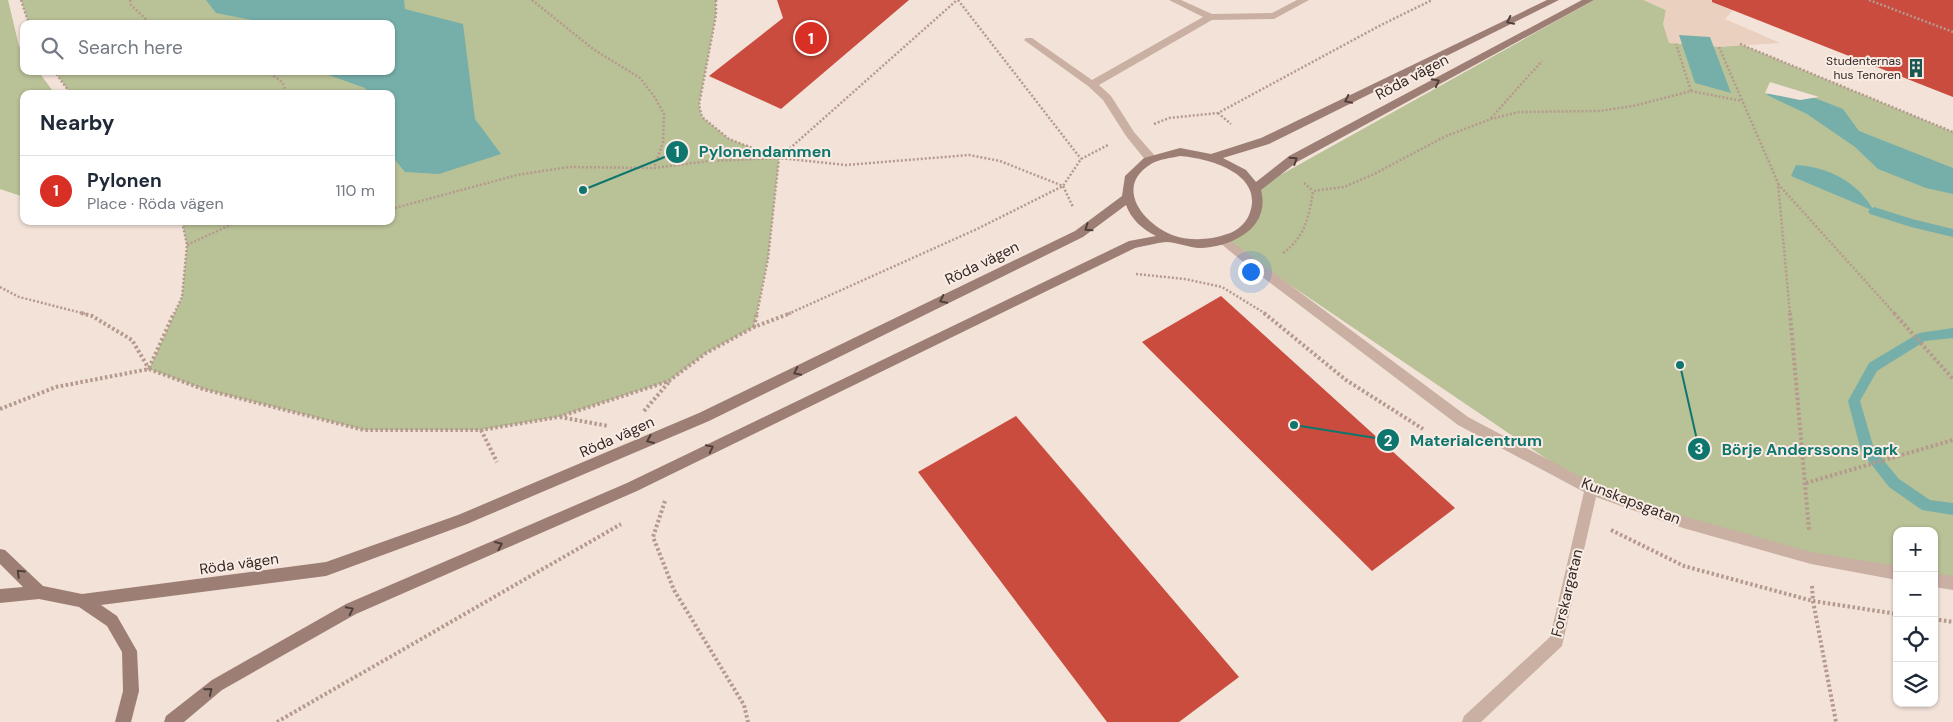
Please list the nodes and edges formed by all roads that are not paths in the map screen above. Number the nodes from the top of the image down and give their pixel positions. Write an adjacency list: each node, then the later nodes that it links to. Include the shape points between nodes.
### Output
1 (1174, 0): 5 (street)
2 (1304, 0): 5 (street, via 1274,16)
3 (1554, 0): 8 (street, Röda vägen, one-way to 8, via 1265,141)
4 (1589, 0): 10 (street, Röda vägen, one-way to 4, via 1293,160)
5 (1210, 17): 7 (street)
6 (1029, 40): 7 (street)
7 (1092, 84): 9 (street, via 1107,98)
8 (1213, 157): 9 (street, via 1180,152); 10 (street, via 1246,176)
9 (1151, 159): 11 (street, via 1136,169 1128,183)
10 (1254, 189): 13 (street, via 1258,203 1255,216 1242,232)
11 (1127, 198): 12 (street, via 1134,214 1148,228); 21 (street, Röda vägen, one-way to 21, via 1079,234 704,417 462,520 326,569)
12 (1167, 238): 13 (street, via 1205,244); 23 (street, one-way to 12, via 217,685 351,609 632,487 1133,244)
13 (1224, 240): 14 (street, Kunskapsgatan, via 1463,421)
14 (1591, 489): 16 (street, Kunskapsgatan, via 1683,522 1811,558); 24 (street, Forskargatan, via 1557,641)
15 (0, 554): 19 (street, one-way to 15)
16 (1893, 572)
17 (1938, 581): 18 (street)
18 (1953, 583)
19 (39, 592): 20 (street); 21 (street)
20 (0, 596)
21 (82, 601): 22 (street, via 112,620 129,651 132,692)
22 (123, 722)
23 (172, 722)
24 (1470, 722)

